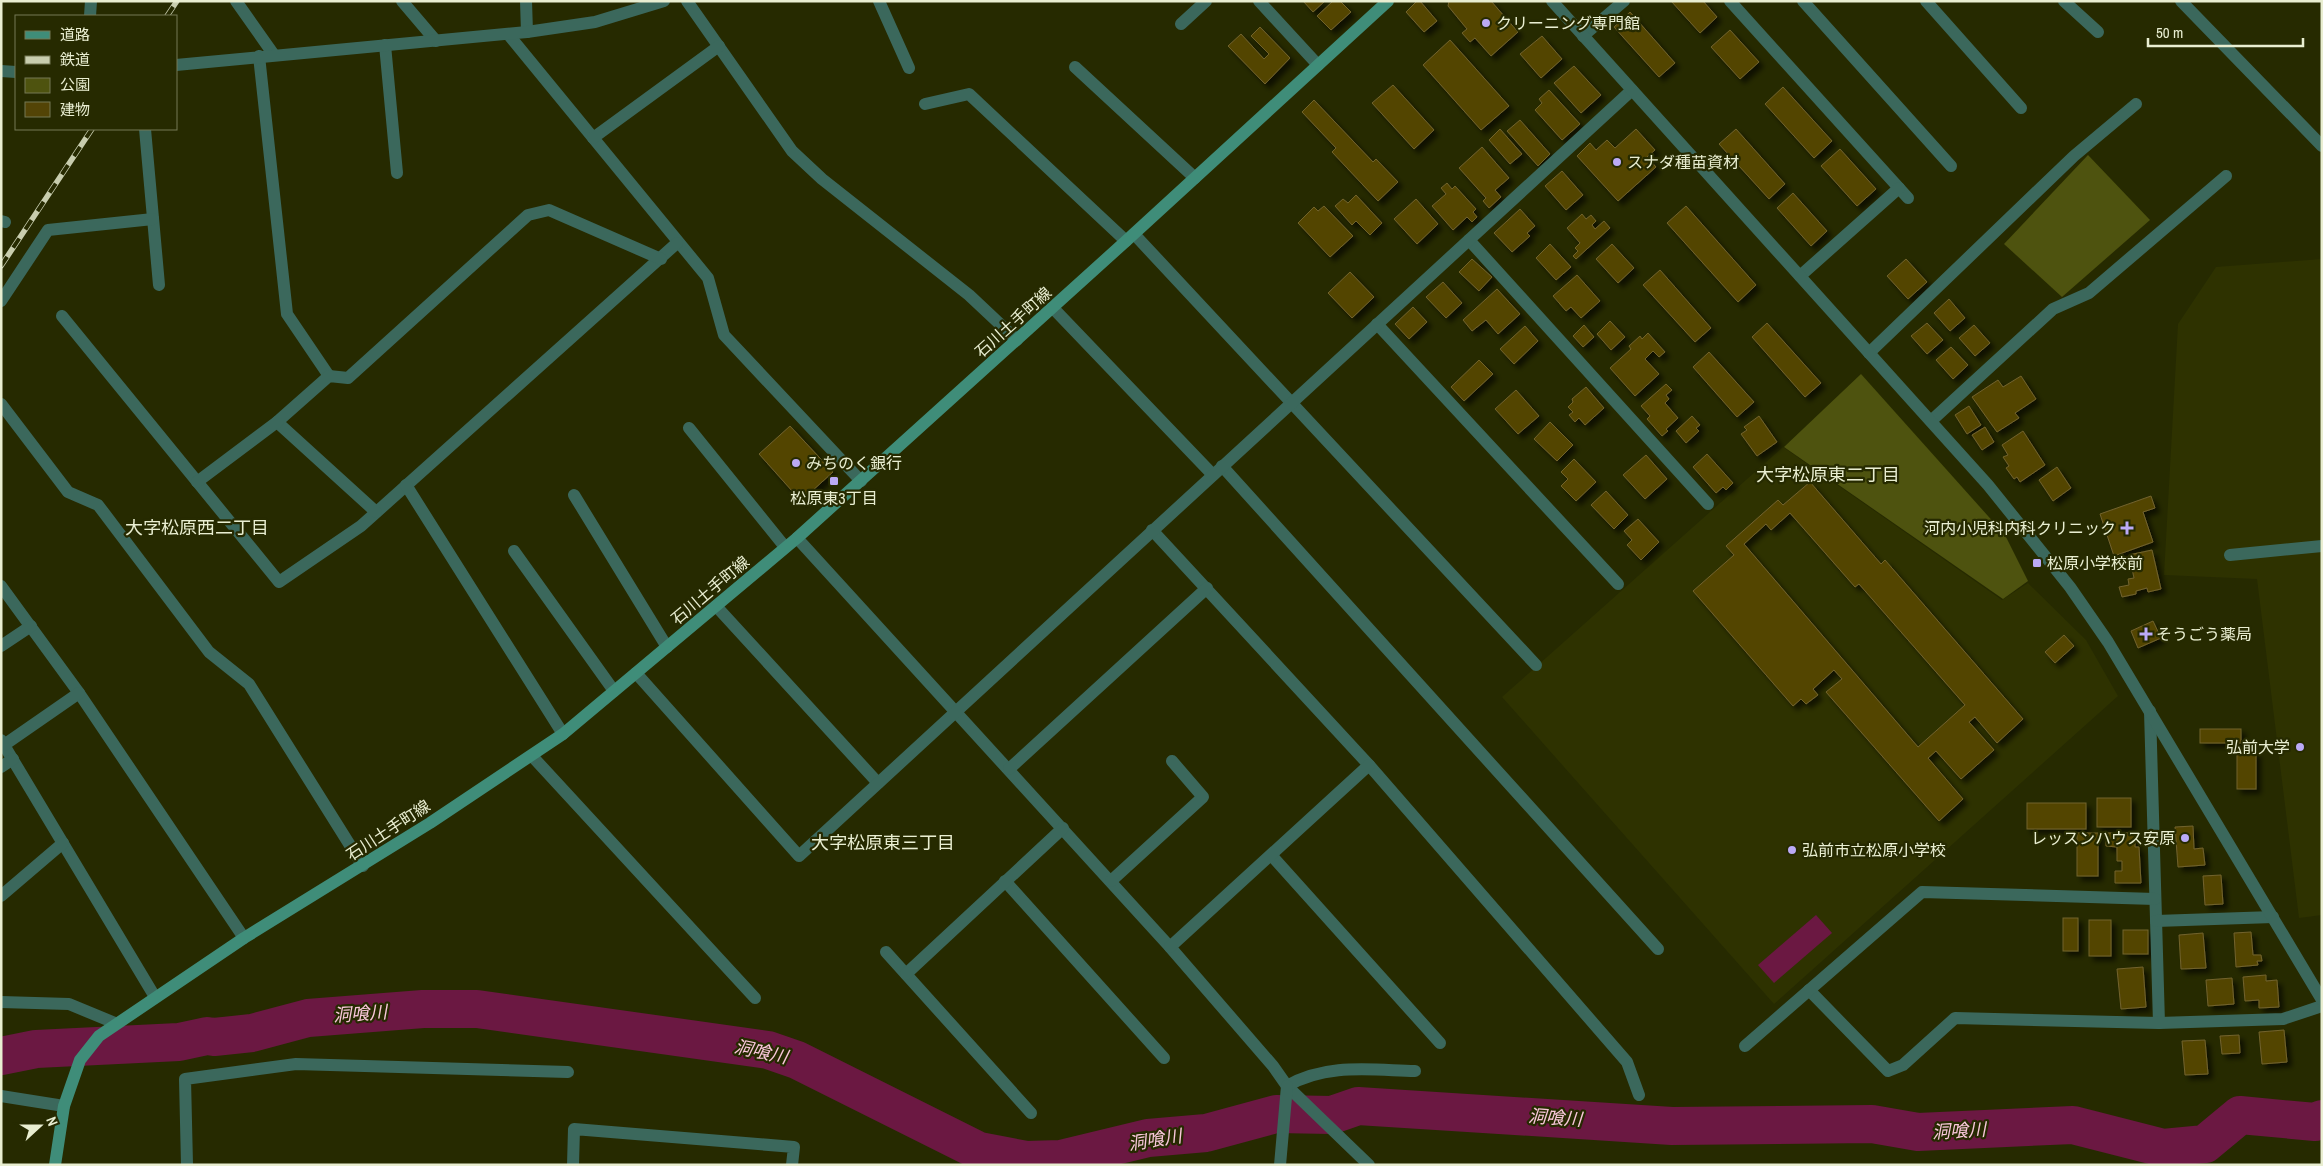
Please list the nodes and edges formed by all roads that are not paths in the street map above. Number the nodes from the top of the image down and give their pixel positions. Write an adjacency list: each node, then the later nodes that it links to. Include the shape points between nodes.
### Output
1 (91, 1): 18 (street)
2 (236, 1): 27 (street)
3 (402, 1): 24 (street)
4 (526, 1): 20 (street)
5 (688, 1): 26 (street)
6 (879, 1): 32 (street)
7 (1206, 1): 19 (street)
8 (1259, 1): 30 (street)
9 (1388, 1): 30 (main road, 石川土手町線)
10 (1552, 1): 23 (street)
11 (1624, 1): 23 (street)
12 (1730, 1): 51 (street, via 1903,193)
13 (1803, 1): 42 (street)
14 (1926, 1): 38 (street)
15 (2064, 1): 21 (street)
16 (2181, 1): 41 (street)
17 (662, 2): 20 (street, via 595,22)
18 (90, 15)
19 (1181, 24)
20 (527, 32): 22 (street)
21 (2098, 32)
22 (508, 34): 24 (street); 40 (street)
23 (1583, 36): 35 (street)
24 (436, 41): 25 (street)
25 (385, 45): 27 (street); 43 (street)
26 (719, 46): 40 (street); 57 (street, via 792,151 822,179 969,295)
27 (274, 55): 28 (street)
28 (260, 56): 29 (street); 59 (street, via 286,314)
29 (178, 65)
30 (1318, 66): 45 (main road, 石川土手町線)
31 (1075, 67): 45 (street)
32 (910, 68)
33 (1, 71): 34 (street)
34 (15, 72)
35 (1632, 90): 48 (street); 51 (street)
36 (925, 104): 47 (street, via 969,94)
37 (2136, 104): 58 (street, via 2074,156)
38 (2021, 108)
39 (146, 130): 46 (street)
40 (593, 138): 49 (street)
41 (2322, 146)
42 (1951, 166)
43 (397, 173)
44 (2226, 176): 62 (street, via 2088,293 2053,309)
45 (1195, 178): 47 (main road, 石川土手町線)
46 (153, 219): 52 (street); 53 (street, via 48,230)
47 (1130, 238): 54 (main road, 石川土手町線); 60 (street)
48 (1469, 240): 56 (street); 70 (street)
49 (677, 243): 50 (street); 66 (street, via 708,278 724,335)
50 (661, 260): 59 (street, via 549,210 528,215 348,378); 68 (street)
51 (1800, 276): 58 (street)
52 (159, 285)
53 (1, 301)
54 (1053, 308): 57 (main road, 石川土手町線); 65 (street)
55 (62, 316): 67 (street)
56 (1377, 324): 60 (street); 78 (street)
57 (1017, 340): 66 (main road, 石川土手町線)
58 (1869, 353): 62 (street)
59 (329, 376): 63 (street)
60 (1291, 402): 65 (street); 85 (street)
61 (1, 404): 103 (street, via 68,492 98,505 209,652 249,684)
62 (1931, 421): 89 (street, via 1988,485 2070,587)
63 (277, 422): 67 (street); 71 (street)
64 (688, 428): 75 (street)
65 (1217, 470): 72 (street); 112 (street)
66 (861, 481): 73 (main road, 石川土手町線)
67 (197, 482): 71 (street, via 279,582 361,526)
68 (406, 485): 71 (street); 91 (street)
69 (574, 495): 84 (street)
70 (1708, 504)
71 (376, 512)
72 (1152, 530): 80 (street); 90 (street)
73 (797, 538): 75 (main road, 石川土手町線); 90 (street)
74 (2322, 546): 77 (street)
75 (786, 548): 81 (main road, 石川土手町線)
76 (514, 551): 87 (street)
77 (2230, 555)
78 (1618, 584)
79 (1, 586): 82 (street)
80 (1206, 588): 96 (street); 98 (street)
81 (716, 606): 84 (main road, 石川土手町線); 99 (street)
82 (31, 626): 83 (street); 88 (street)
83 (1, 646)
84 (667, 647): 86 (main road, 石川土手町線)
85 (1536, 665)
86 (636, 673): 87 (main road, 石川土手町線); 99 (street, via 799,856)
87 (614, 691): 91 (main road, 石川土手町線)
88 (79, 693): 92 (street); 110 (street)
89 (2150, 711): 107 (street); 108 (street)
90 (956, 712): 98 (street); 99 (street)
91 (563, 734): 93 (main road, 石川土手町線)
92 (3, 742): 94 (street)
93 (532, 756): 103 (main road, 石川土手町線); 117 (street)
94 (13, 759): 97 (street); 101 (street)
95 (1172, 761): 105 (street, via 1203,797)
96 (1369, 765): 102 (street); 129 (street, via 1627,1062)
97 (1, 767)
98 (1009, 769): 100 (street)
99 (878, 783)
100 (1063, 828): 104 (street); 105 (street)
101 (63, 843): 106 (street); 116 (street)
102 (1272, 856): 111 (street); 123 (street)
103 (363, 866): 110 (main road, 石川土手町線)
104 (1005, 881): 114 (street); 125 (street)
105 (1111, 881): 111 (street)
106 (1, 896)
107 (2155, 899): 109 (street); 115 (street, via 1922,892)
108 (2273, 917): 109 (street); 118 (street)
109 (2156, 921): 122 (street)
110 (244, 938): 116 (main road, 石川土手町線)
111 (1170, 947): 128 (street)
112 (1658, 949)
113 (886, 952): 114 (street)
114 (906, 974): 132 (street)
115 (1809, 990): 122 (street, via 1888,1071 1903,1065 1955,1018); 124 (street)
116 (155, 997): 121 (main road, 石川土手町線)
117 (755, 998)
118 (2322, 1000)
119 (1, 1002): 121 (street, via 69,1004)
120 (2322, 1006): 122 (street, via 2283,1018)
121 (115, 1023): 131 (main road, 石川土手町線, via 99,1036 80,1060)
122 (2159, 1024)
123 (1440, 1043)
124 (1745, 1046)
125 (1164, 1058)
126 (1415, 1071): 128 (street, via 1337,1069 1304,1076)
127 (568, 1072): 134 (street, via 296,1064 185,1079)
128 (1287, 1086): 137 (street); 138 (street)
129 (1639, 1095)
130 (1, 1096): 131 (street)
131 (64, 1106): 133 (main road, 石川土手町線)
132 (1031, 1113)
133 (54, 1165)
134 (187, 1165)
135 (572, 1165): 136 (street, via 574,1129 794,1147)
136 (792, 1165)
137 (1280, 1165)
138 (1369, 1165)

